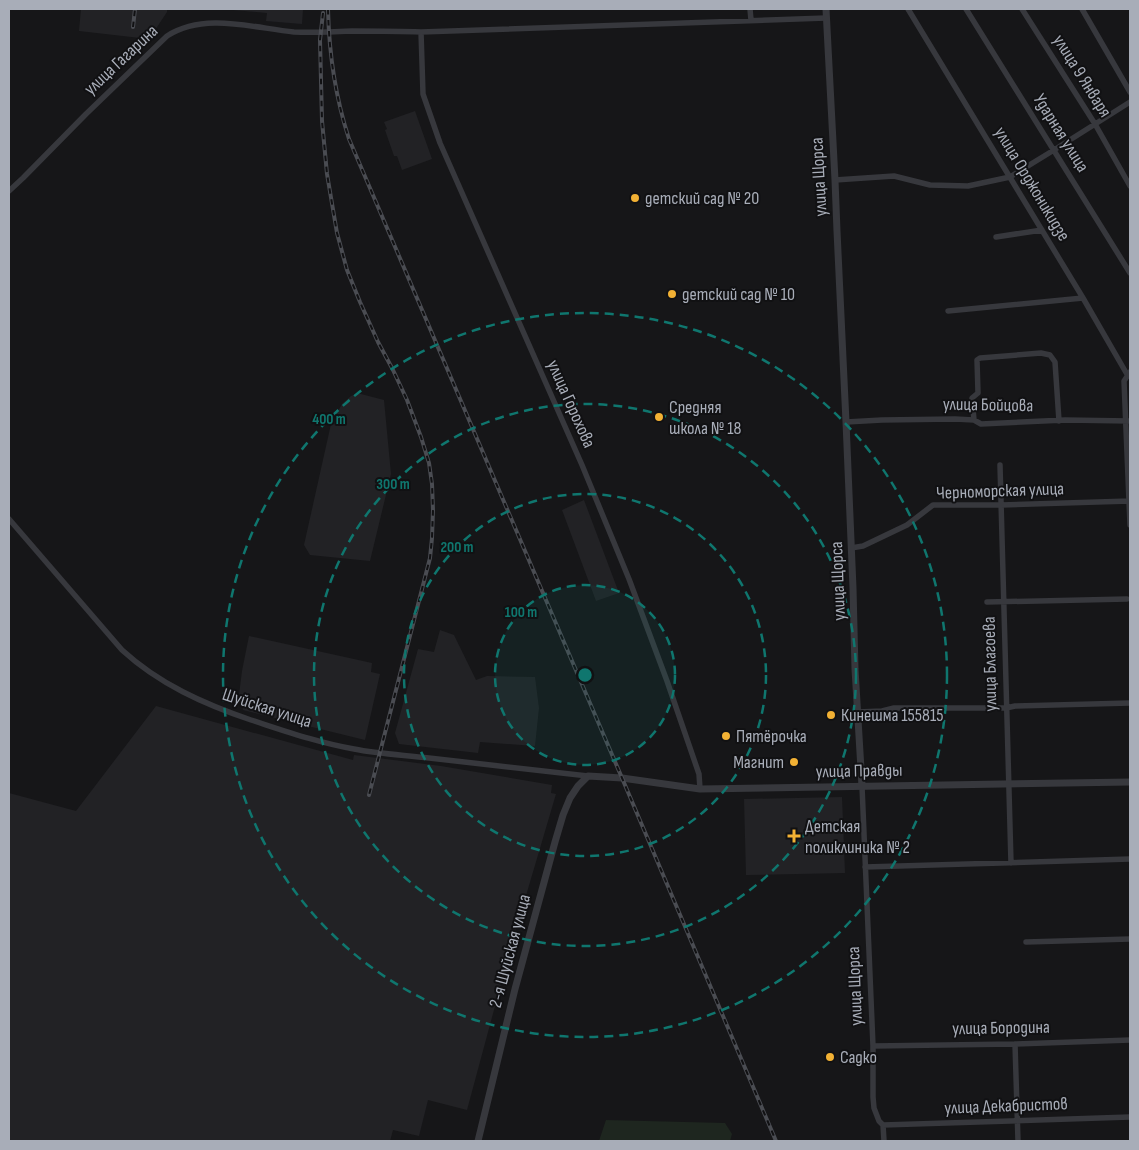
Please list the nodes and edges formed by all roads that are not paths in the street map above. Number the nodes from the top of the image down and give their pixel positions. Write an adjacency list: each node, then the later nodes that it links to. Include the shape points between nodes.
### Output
1 (750, 9): 8 (street)
2 (826, 9): 7 (street, улица Щорса)
3 (908, 9): 14 (street, улица Орджоникидзе)
4 (966, 9): 13 (street, Ударная улица)
5 (1022, 9): 12 (street, улица 9 Января)
6 (1082, 9): 10 (street)
7 (826, 18): 8 (street, улица Гагарина); 15 (street, улица Щорса)
8 (751, 20): 9 (street, улица Гагарина)
9 (421, 32): 17 (street, улица Гагарина, via 295,32 214,24 176,30); 44 (street, улица Горохова, via 423,94 440,143 630,580 699,774)
10 (1130, 92)
11 (1130, 102): 12 (street)
12 (1094, 124): 13 (street); 16 (street, улица 9 Января)
13 (1054, 150): 14 (street); 20 (street, Ударная улица)
14 (1010, 177): 15 (street, via 968,186 930,185 894,176); 18 (street, улица Орджоникидзе)
15 (835, 180): 27 (street, улица Щорса)
16 (1130, 186)
17 (9, 191)
18 (1042, 230): 19 (street); 21 (street, улица Орджоникидзе)
19 (996, 237)
20 (1130, 273)
21 (1083, 298): 22 (street); 23 (street, улица Орджоникидзе)
22 (948, 311)
23 (1127, 376): 26 (street, улица Орджоникидзе)
24 (974, 420): 25 (street, улица Бойцова, via 981,424); 25 (street, via 972,398 978,393 977,360 1041,353 1050,355 1054,362); 27 (street, улица Бойцова)
25 (1059, 421): 26 (street, улица Бойцова)
26 (1128, 421): 29 (street, улица Орджоникидзе)
27 (846, 422): 33 (street, улица Щорса)
28 (1000, 465): 30 (street, улица Благоева)
29 (1130, 501): 30 (street, Черноморская улица); 32 (street, улица Орджоникидзе)
30 (1001, 505): 33 (street, Черноморская улица, via 933,505 907,525 863,546); 36 (street, улица Благоева)
31 (9, 519): 40 (street, Шуйская улица, via 122,650 158,678 205,703 282,730 354,749)
32 (1130, 525)
33 (851, 548): 39 (street, улица Щорса)
34 (1127, 599): 36 (street)
35 (988, 602): 36 (street)
36 (1003, 602): 38 (street, улица Благоева)
37 (1130, 703): 38 (street)
38 (1006, 708): 39 (street, via 894,708); 42 (street, улица Благоева)
39 (858, 712): 43 (street, улица Щорса)
40 (588, 776): 44 (street, улица Правды); 56 (street, 2-я Шуйская улица, via 570,798 563,814)
41 (1130, 782): 42 (street, улица Правды)
42 (1008, 784): 43 (street, улица Правды); 46 (street, улица Благоева)
43 (862, 786): 44 (street, улица Правды); 47 (street, улица Щорса)
44 (700, 789)
45 (1130, 859): 46 (street)
46 (1011, 863): 47 (street)
47 (865, 868): 52 (street, улица Щорса)
48 (1130, 939): 49 (street)
49 (1026, 942)
50 (1130, 1040): 51 (street, улица Бородина)
51 (1016, 1044): 52 (street, улица Бородина); 54 (street)
52 (872, 1046): 55 (street, улица Щорса, via 874,1108)
53 (1130, 1118): 54 (street, улица Декабристов)
54 (1017, 1121): 55 (street, улица Декабристов); 58 (street)
55 (883, 1125): 57 (street, улица Щорса)
56 (478, 1141)
57 (884, 1141)
58 (1018, 1141)

